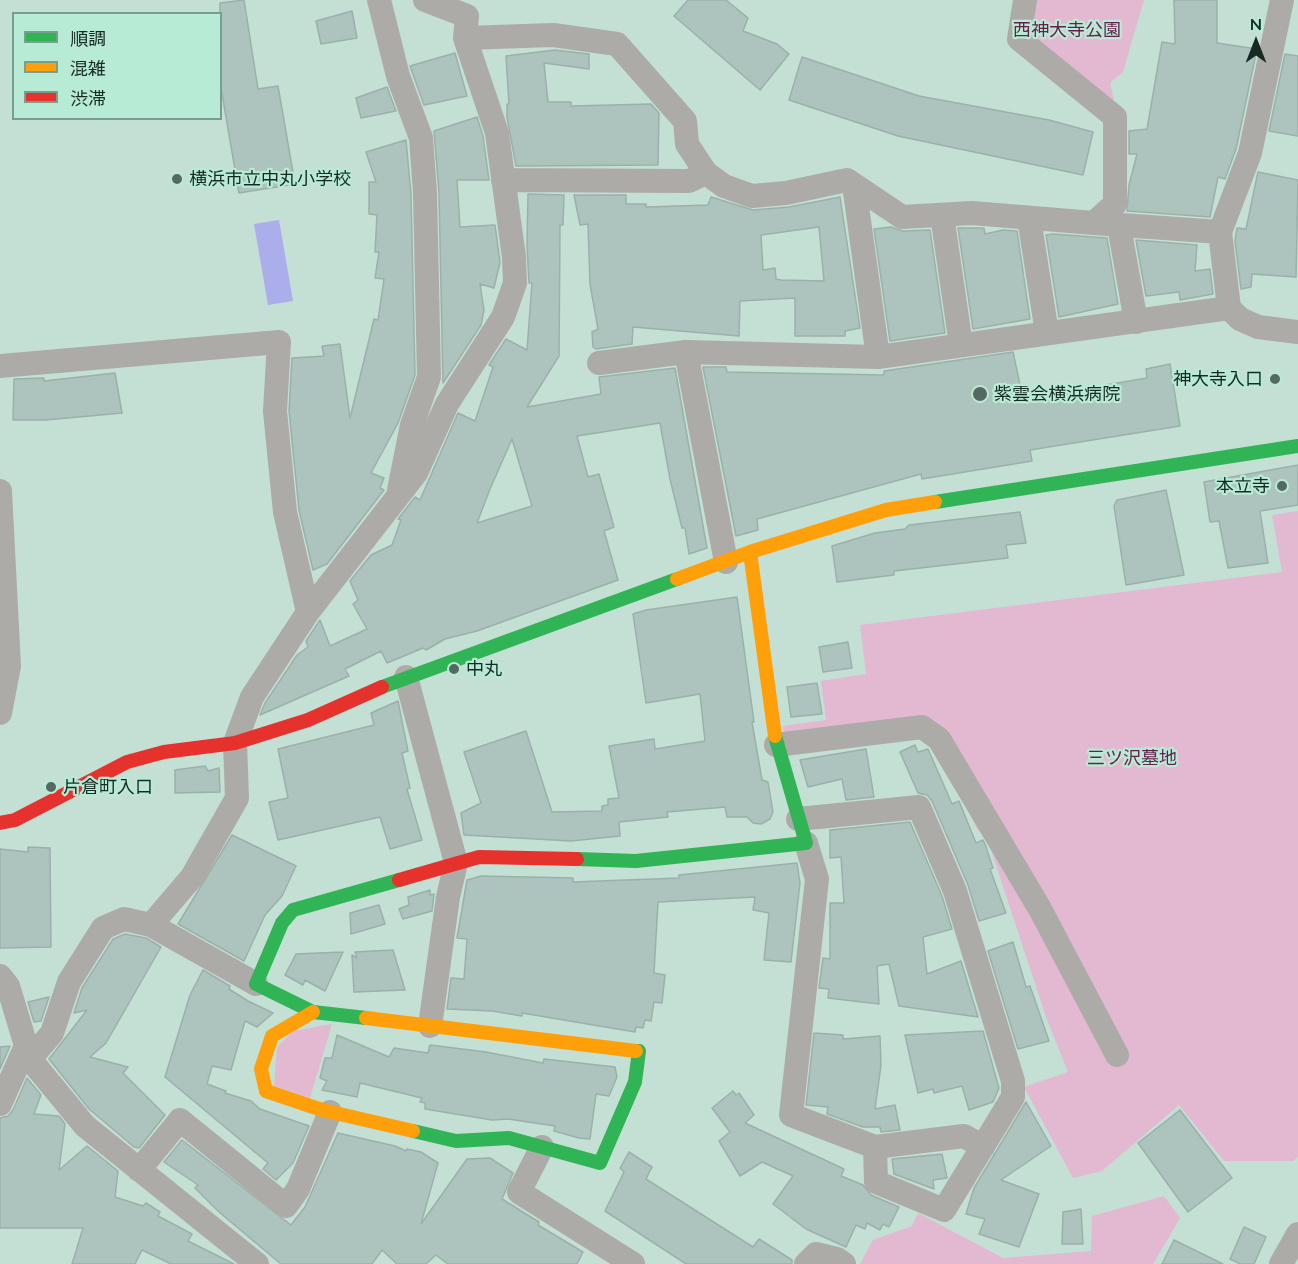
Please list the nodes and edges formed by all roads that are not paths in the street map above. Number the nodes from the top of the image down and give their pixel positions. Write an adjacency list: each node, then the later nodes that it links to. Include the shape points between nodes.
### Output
1 (379, 0): 25 (street, via 398,76 421,138 425,205 429,377 412,425)
2 (425, 0): 5 (street, via 467,16)
3 (1025, 0): 11 (street, via 1019,39 1115,117 1115,204)
4 (1282, 0): 13 (street, via 1250,153)
5 (465, 38): 6 (street, via 553,35 617,44 686,121 687,144); 7 (street, via 497,133)
6 (706, 173): 7 (street, via 689,181); 8 (street, via 724,186 752,196 847,180)
7 (504, 180): 25 (street, via 515,283 504,317 447,404 416,474)
8 (854, 185): 9 (street, via 902,217); 20 (street)
9 (942, 215): 10 (street, via 972,213); 18 (street)
10 (1029, 218): 11 (street); 17 (street)
11 (1094, 223): 12 (street)
12 (1119, 226): 13 (street); 15 (street)
13 (1220, 232): 14 (street)
14 (1229, 308): 15 (street); 16 (street, via 1240,319 1258,327)
15 (1136, 322): 17 (street)
16 (1298, 332)
17 (1047, 333): 18 (street)
18 (961, 345): 20 (street)
19 (686, 352): 20 (street); 21 (street); 27 (street)
20 (878, 357)
21 (599, 363)
22 (0, 366): 28 (street, via 279,342 275,411 285,512)
23 (1298, 446): 26 (street, via 886,510)
24 (0, 490): 30 (street, via 9,666)
25 (398, 495): 28 (street)
26 (750, 552): 27 (street); 32 (street)
27 (726, 562): 29 (street)
28 (308, 612): 31 (street, via 252,697)
29 (406, 677): 31 (street, via 308,720); 36 (street)
30 (0, 713)
31 (235, 743): 34 (street, via 164,752 127,762 15,820); 37 (street, via 237,798 192,877)
32 (776, 745): 33 (street); 43 (street, via 922,727 939,739 1040,909)
33 (798, 819): 35 (street); 48 (street, via 919,807 955,891 1013,1081 1013,1097)
34 (0, 823)
35 (806, 843): 36 (street, via 636,861 479,857); 47 (street, via 817,879 791,1114)
36 (456, 863): 39 (street, via 293,910 282,923); 41 (street)
37 (151, 925): 39 (street); 42 (street, via 124,919 103,928 69,982 52,1033)
38 (0, 976): 42 (street, via 8,986)
39 (255, 984): 40 (street)
40 (313, 1012): 41 (street); 45 (street, via 272,1036 261,1069 266,1091)
41 (430, 1026): 46 (street, via 639,1051 635,1082 600,1163)
42 (28, 1053): 44 (street); 49 (street, via 85,1126)
43 (1117, 1055)
44 (0, 1104)
45 (330, 1112): 46 (street, via 456,1141 509,1138); 49 (street, via 298,1189 286,1206 180,1120)
46 (542, 1147): 52 (street, via 519,1192)
47 (875, 1147): 48 (street, via 964,1136); 48 (street, via 876,1182 944,1210)
48 (983, 1147)
49 (140, 1170): 51 (street)
50 (1298, 1234): 55 (street)
51 (257, 1264)
52 (633, 1264)
53 (806, 1264): 54 (street, via 816,1254)
54 (844, 1264)
55 (1281, 1264)

